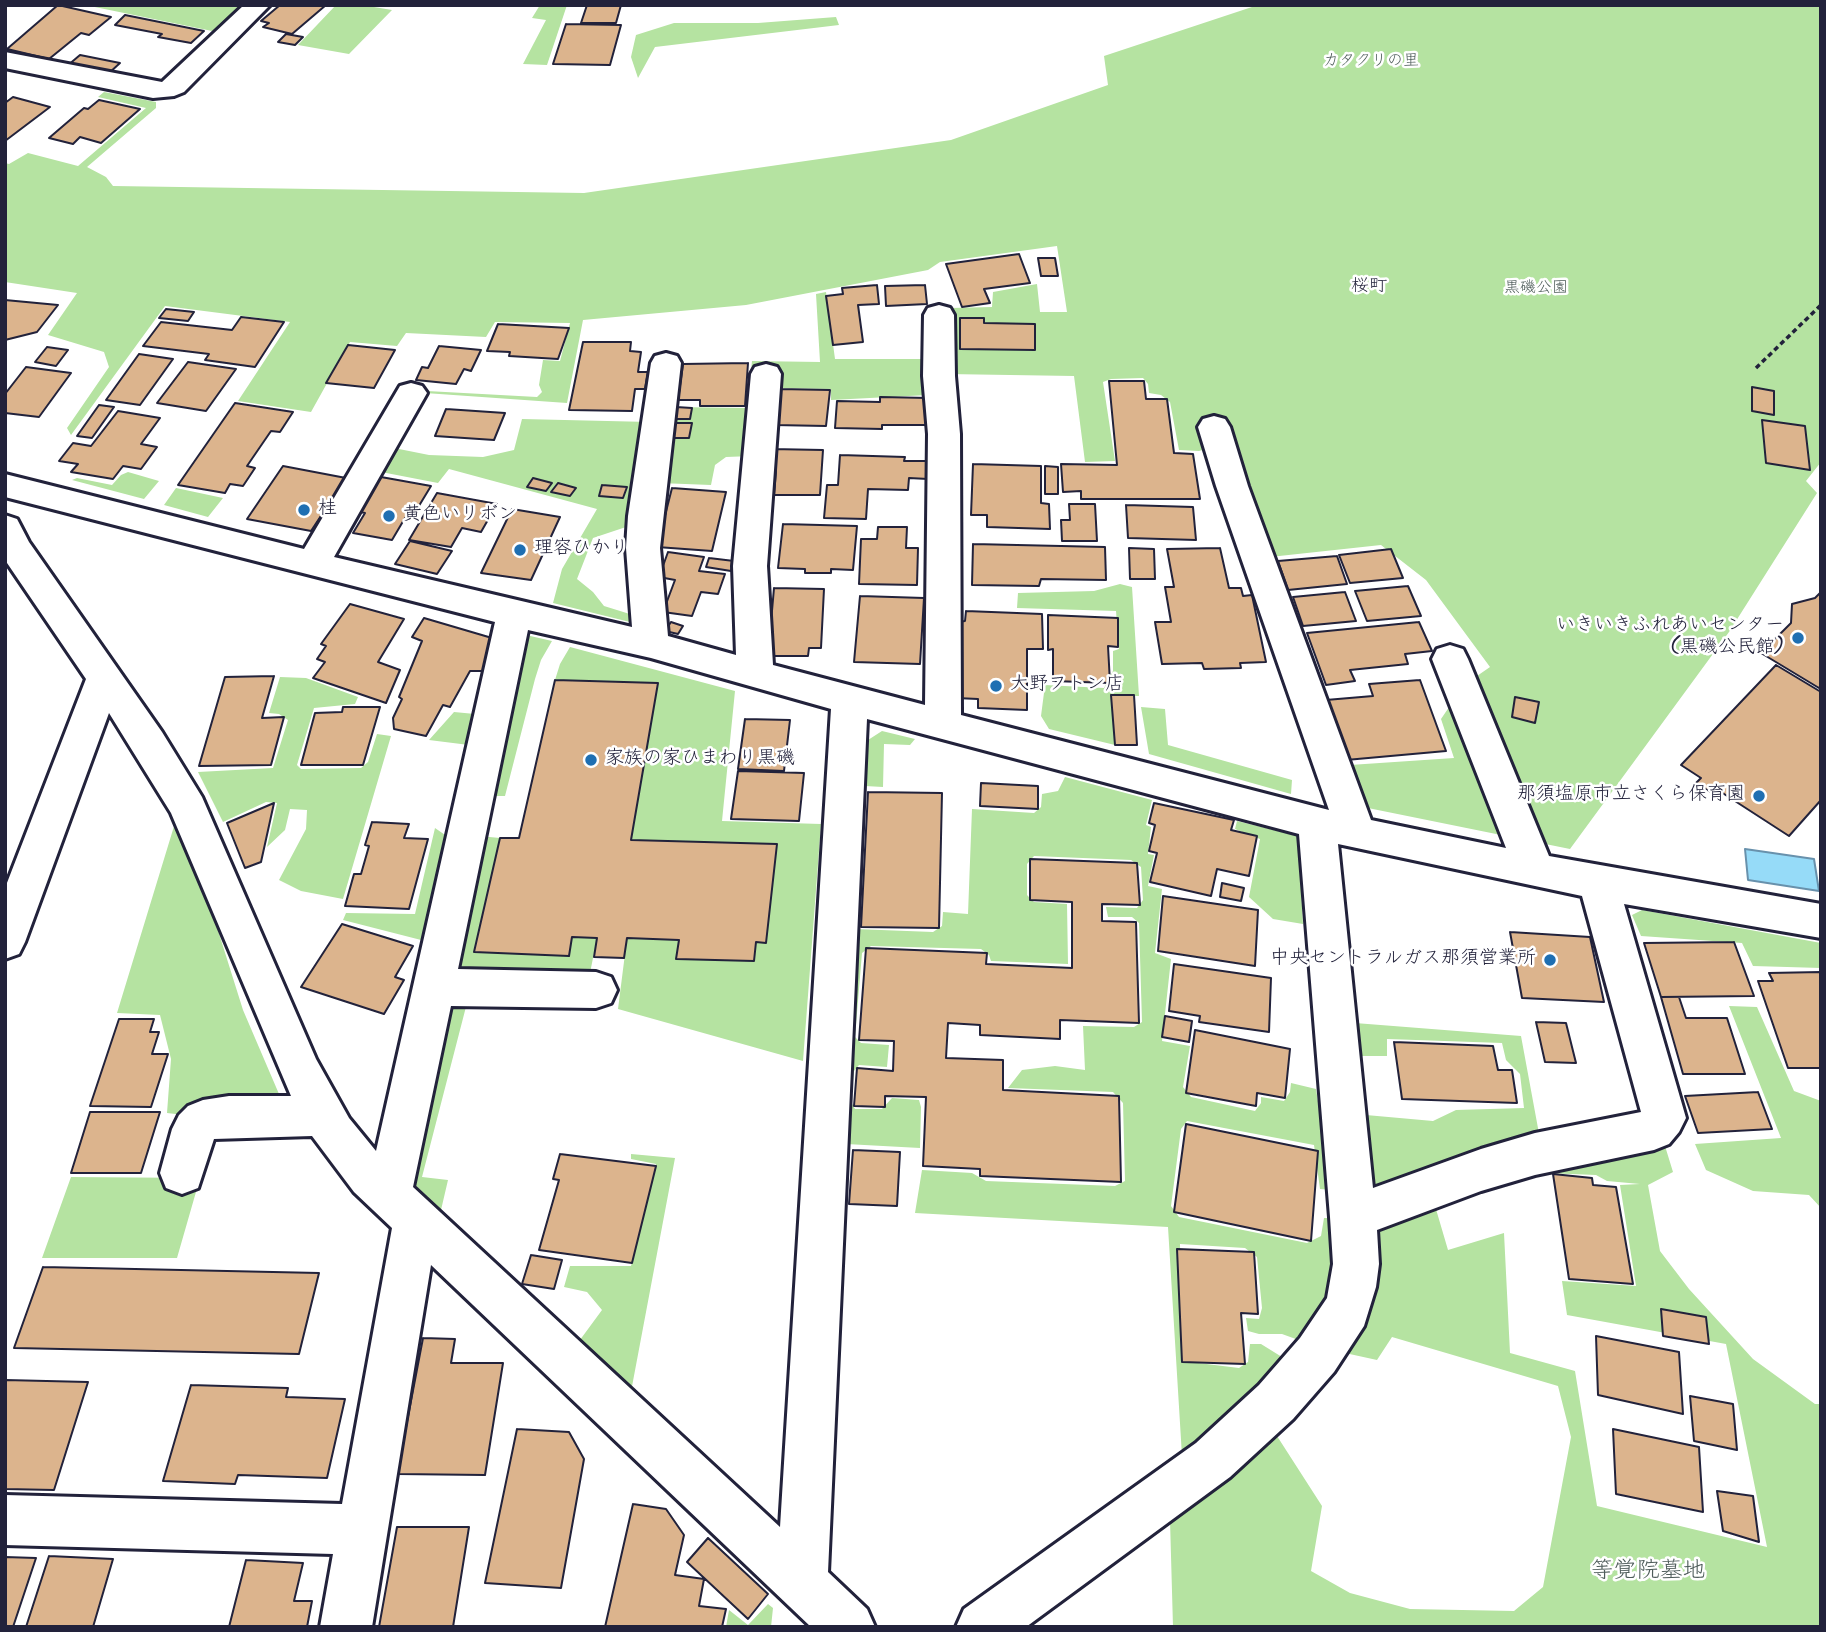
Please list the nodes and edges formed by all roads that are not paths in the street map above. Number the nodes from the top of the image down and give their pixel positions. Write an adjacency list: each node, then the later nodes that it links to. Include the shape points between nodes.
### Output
1 (258, 5): 2 (street, via 175,86 165,90)
2 (5, 60)
3 (939, 315): 17 (street, via 944,446)
4 (666, 363): 12 (street, via 643,548)
5 (766, 374): 14 (street, via 750,566)
6 (411, 393): 10 (street)
7 (1214, 427): 18 (street)
8 (5, 485): 10 (street)
9 (5, 527): 15 (street)
10 (313, 564): 11 (street)
11 (514, 614): 12 (street); 23 (street)
12 (651, 645): 14 (street)
13 (1450, 659): 19 (street)
14 (755, 674): 16 (street)
15 (103, 680): 22 (street); 25 (street, via 149,742 188,808 300,1070)
16 (850, 701): 17 (street); 31 (street)
17 (943, 723): 18 (street)
18 (1336, 828): 19 (street); 28 (street)
19 (1535, 871): 20 (street)
20 (1598, 883): 21 (street); 28 (street, via 1664,1118 1654,1130 1525,1157)
21 (1821, 920)
22 (5, 942)
23 (433, 987): 24 (street); 27 (street)
24 (596, 990)
25 (325, 1116): 26 (street, via 203,1120 194,1129); 27 (street, via 348,1150)
26 (182, 1173)
27 (402, 1208): 30 (street); 31 (street)
28 (1353, 1217): 34 (street, via 1356,1264 1347,1308 1317,1355 1276,1402 1213,1460)
29 (5, 1520): 30 (street)
30 (363, 1530): 32 (street)
31 (802, 1580): 33 (street)
32 (346, 1627)
33 (849, 1627)
34 (982, 1627)

